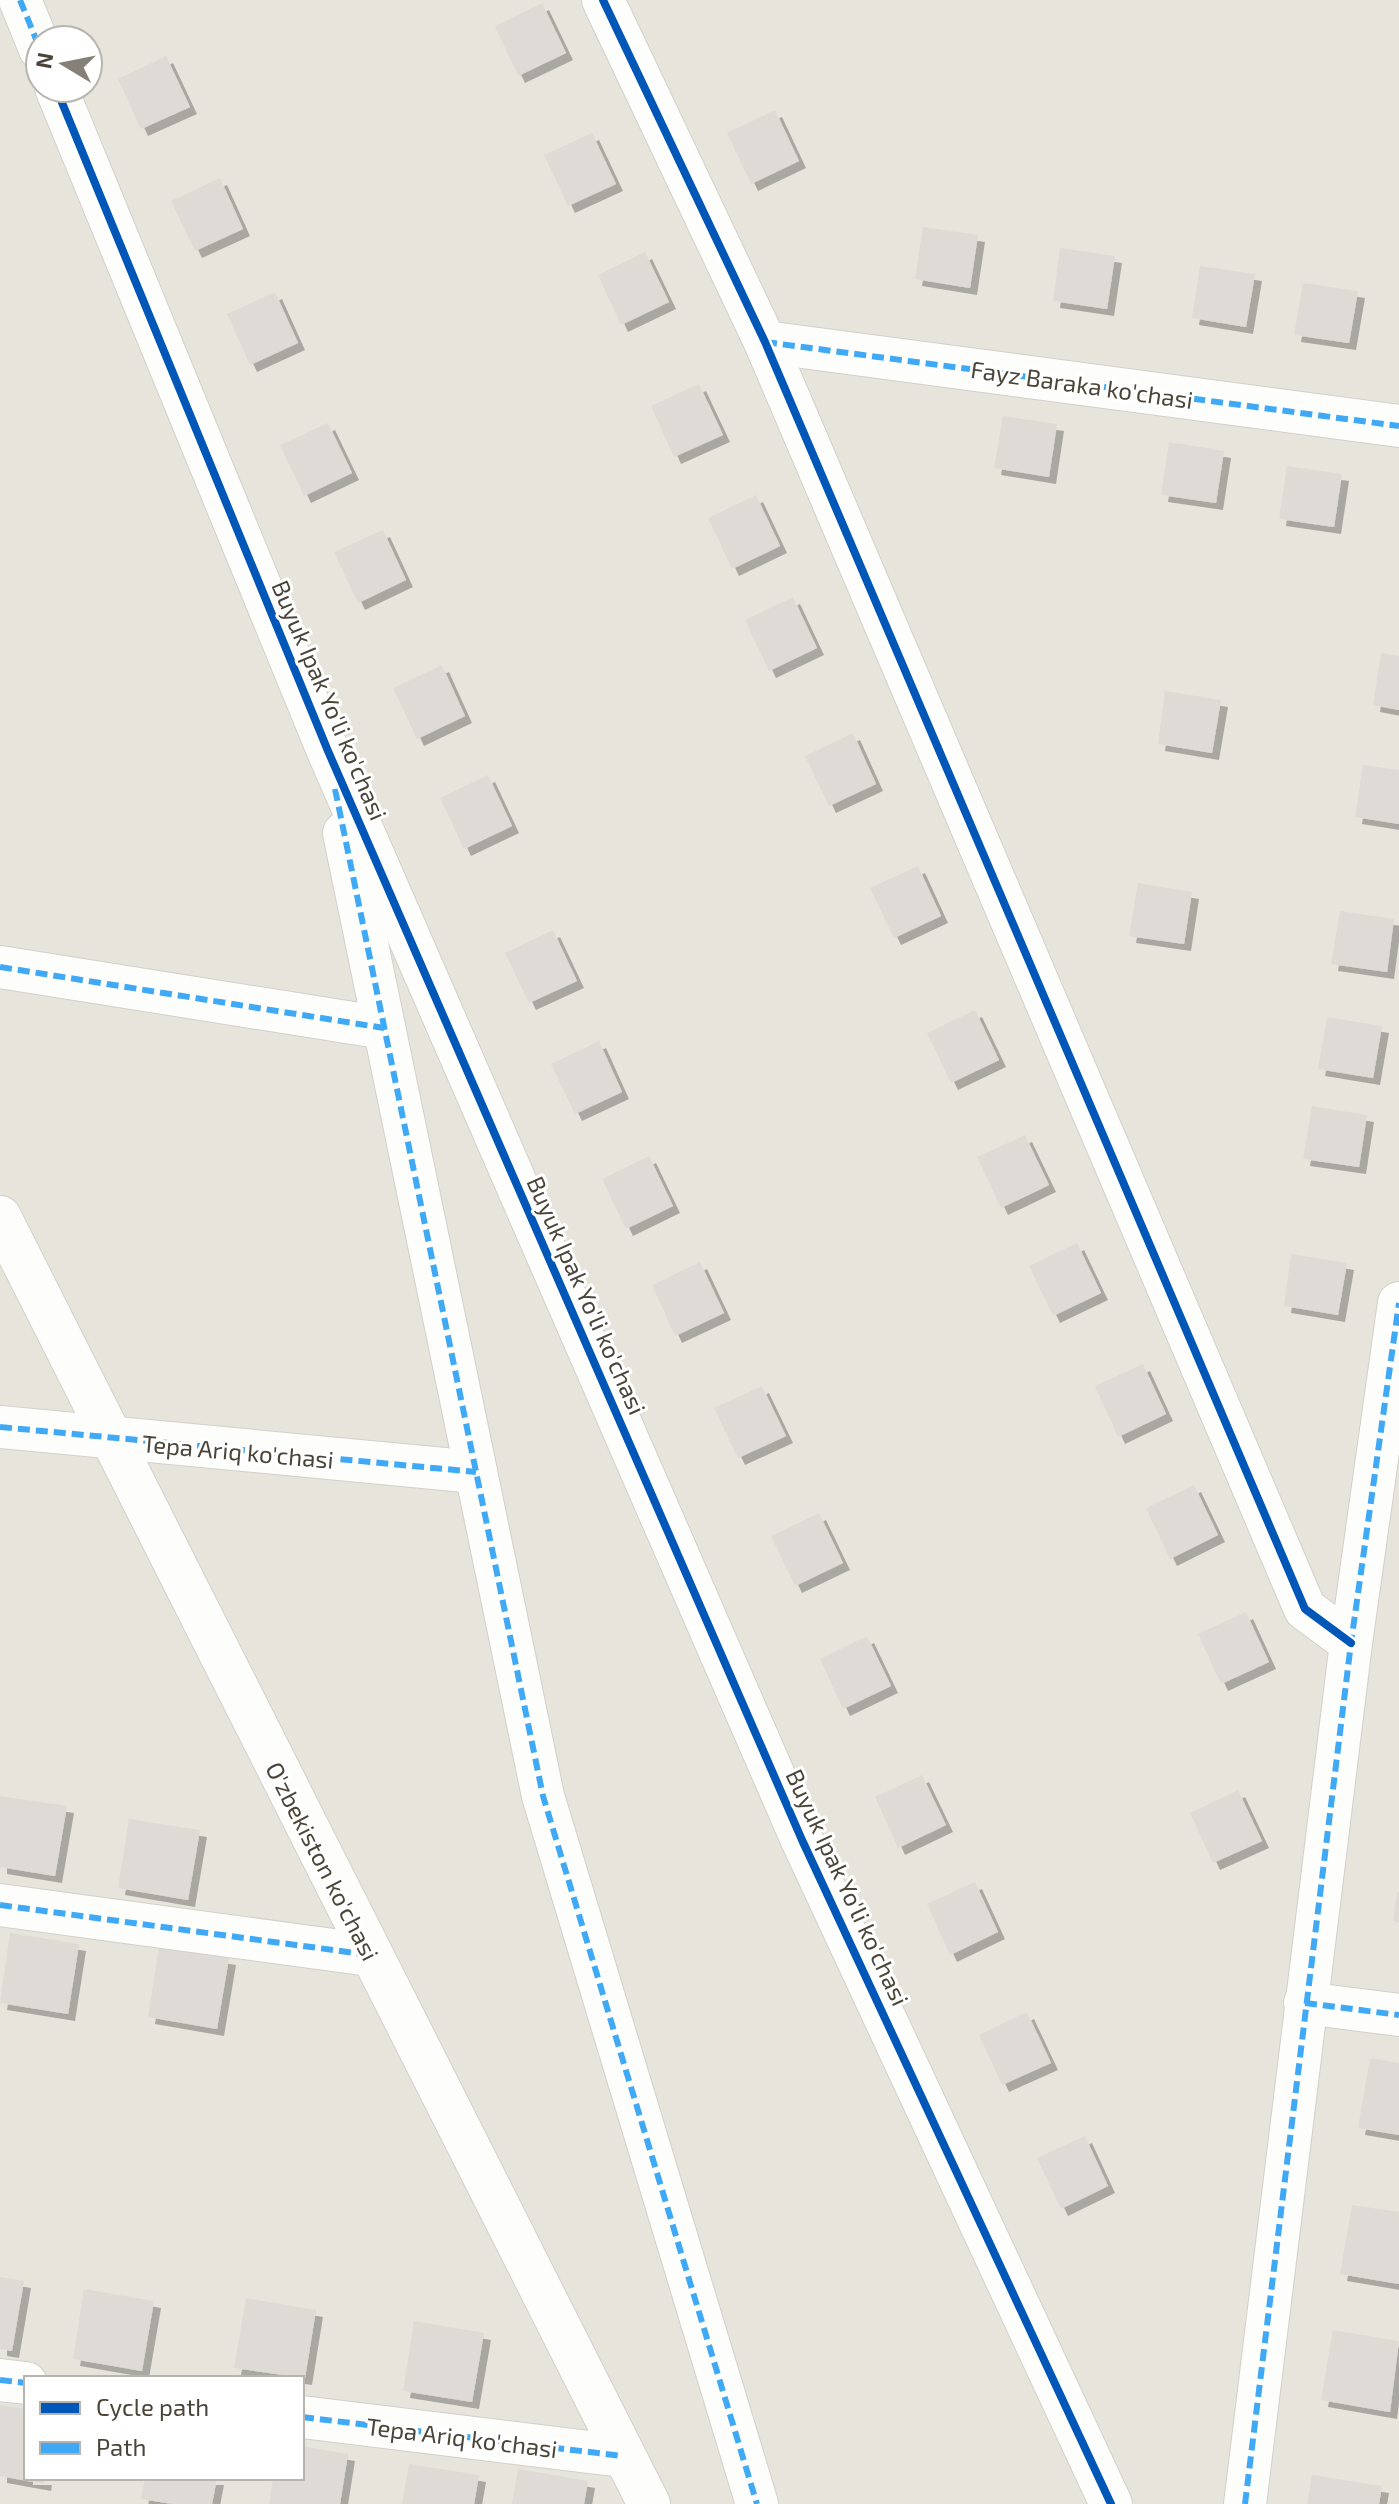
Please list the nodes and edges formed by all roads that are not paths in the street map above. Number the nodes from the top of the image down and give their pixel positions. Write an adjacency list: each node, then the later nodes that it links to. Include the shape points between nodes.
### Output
1 (20, 0): 3 (street)
2 (603, 0): 5 (street)
3 (30, 24)
4 (63, 104): 7 (street, Buyuk Ipak Yo'li ko'chasi)
5 (765, 342): 6 (street, Fayz Baraka ko'chasi); 15 (street, via 1305,1609)
6 (1399, 426)
7 (328, 751): 9 (street); 26 (street, Buyuk Ipak Yo'li ko'chasi, via 802,1840)
8 (0, 967): 9 (street)
9 (384, 1028): 14 (street)
10 (0, 1217): 13 (street, O'zbekiston ko'chasi)
11 (1399, 1303): 15 (street)
12 (0, 1427): 13 (street, Tepa Ariq ko'chasi)
13 (112, 1440): 14 (street, Tepa Ariq ko'chasi); 17 (street, O'zbekiston ko'chasi)
14 (476, 1472): 25 (street, via 543,1796)
15 (1351, 1643): 18 (street)
16 (0, 1905): 17 (street)
17 (370, 1955): 23 (street, O'zbekiston ko'chasi)
18 (1305, 2003): 19 (street); 27 (street)
19 (1399, 2015)
20 (0, 2380): 21 (street)
21 (24, 2383)
22 (304, 2417): 23 (street, Tepa Ariq ko'chasi)
23 (622, 2456): 24 (street, O'zbekiston ko'chasi)
24 (649, 2504)
25 (757, 2504)
26 (1111, 2504)
27 (1245, 2504)

